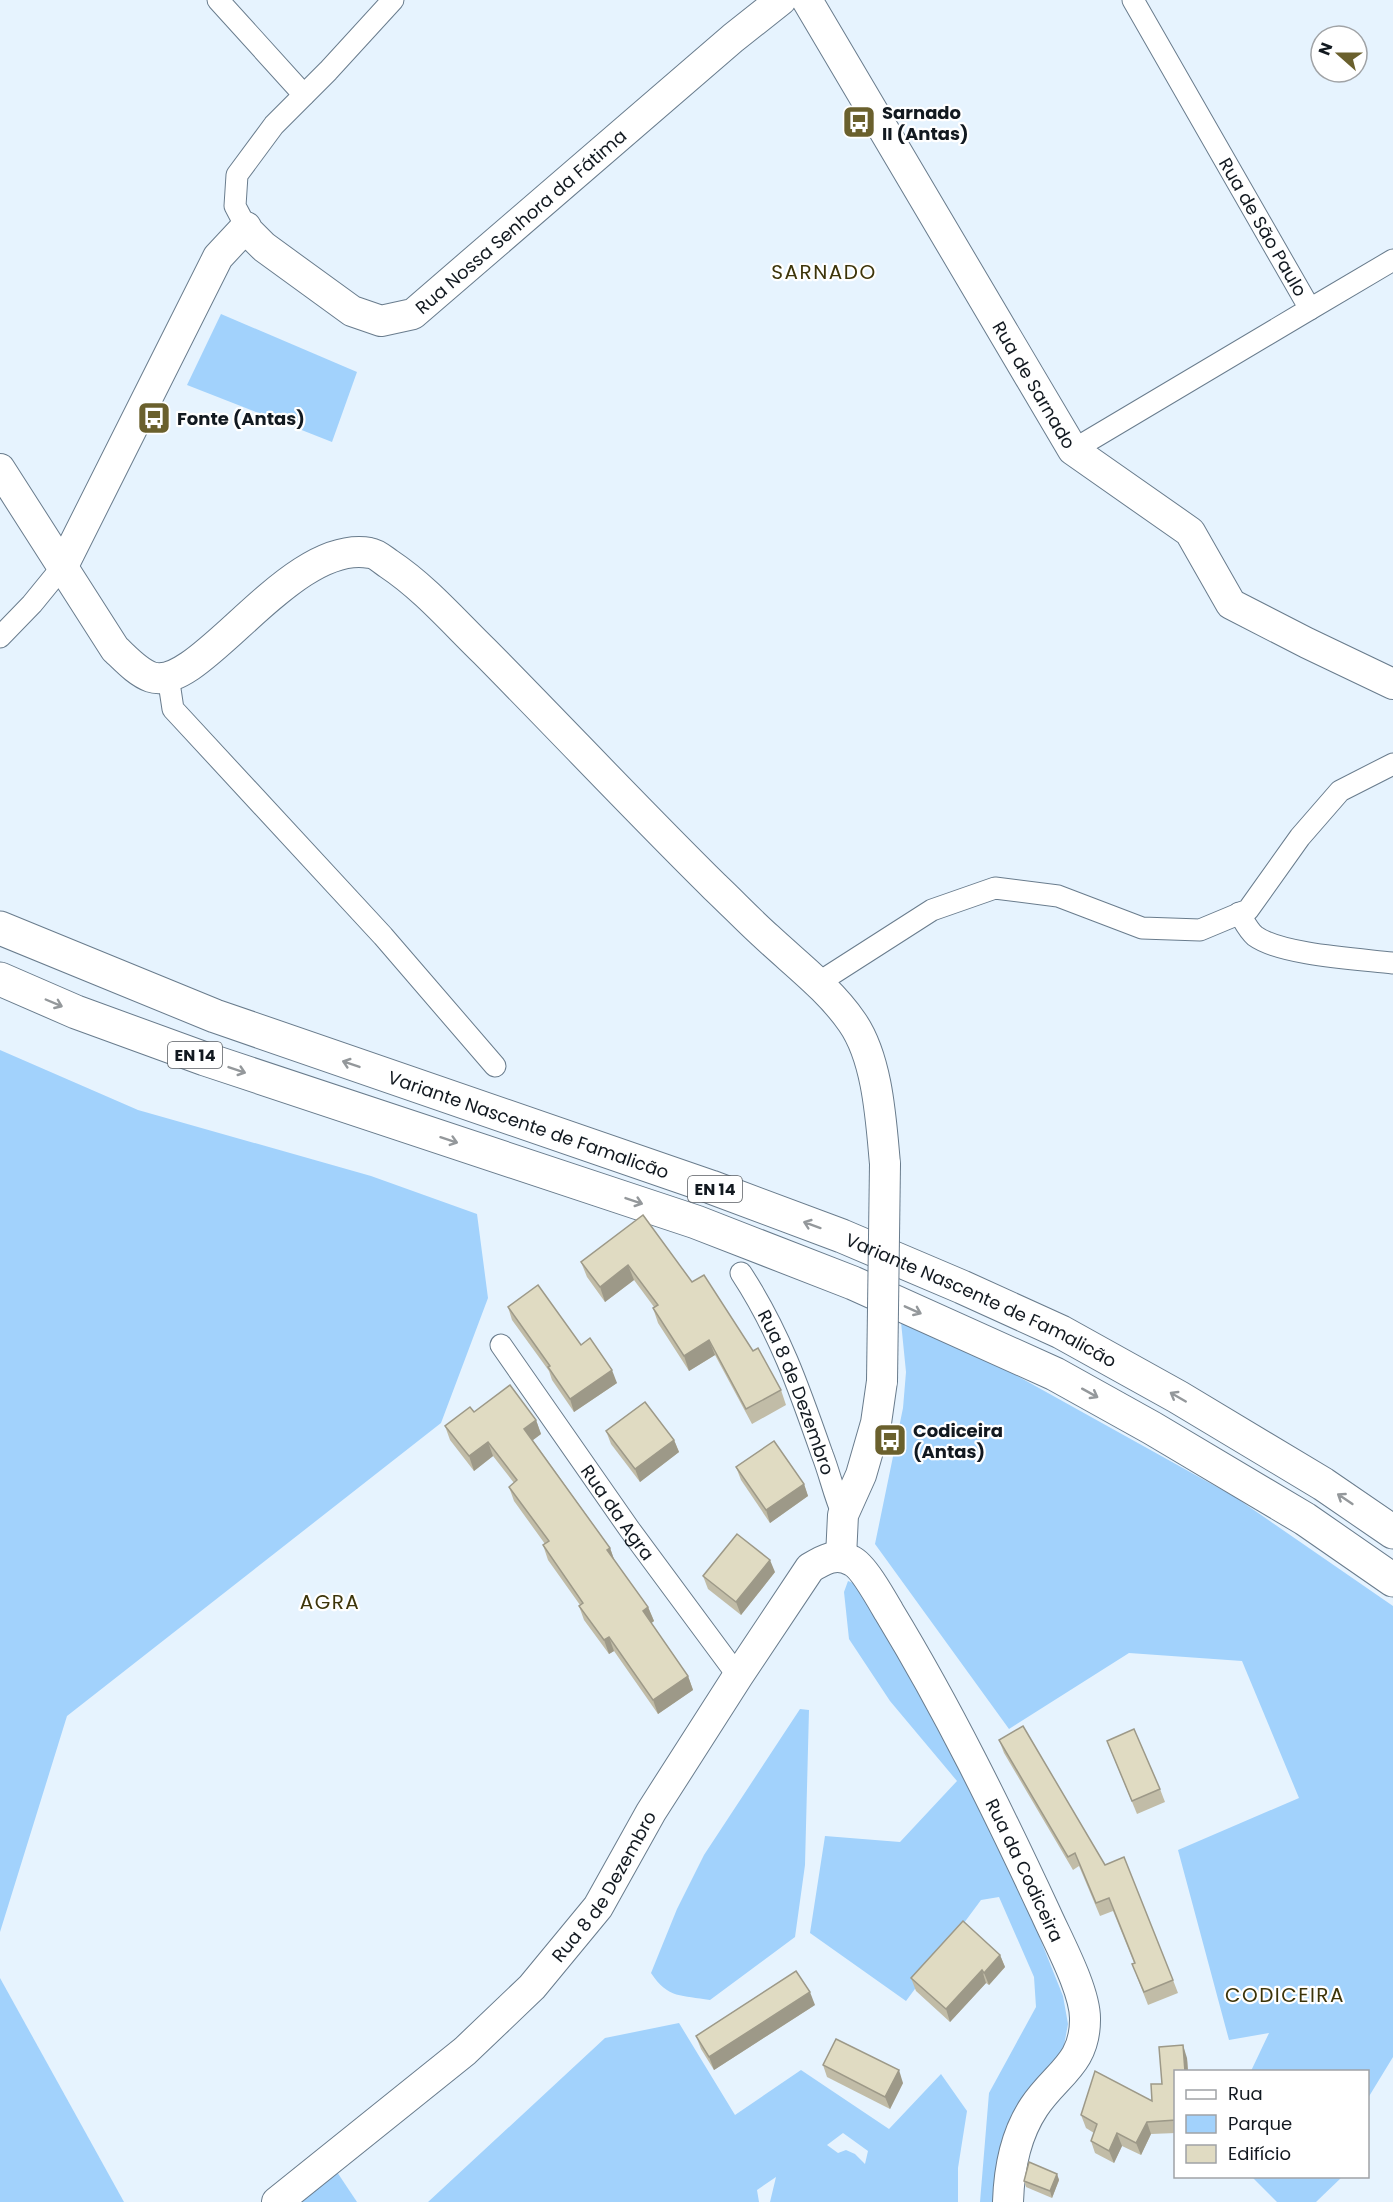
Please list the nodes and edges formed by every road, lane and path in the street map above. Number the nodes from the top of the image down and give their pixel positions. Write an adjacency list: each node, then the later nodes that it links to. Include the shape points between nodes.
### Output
1 (218, 0): 6 (street)
2 (393, 0): 6 (street, Rua Nossa Senhora da Fátima)
3 (781, 0): 7 (street, Rua Nossa Senhora da Fátima, via 413,314 381,321 352,311 264,247)
4 (807, 0): 10 (street, Rua de Sarnado)
5 (1133, 0): 9 (street, Rua de São Paulo)
6 (304, 95): 7 (street, Rua Nossa Senhora da Fátima, via 274,125 237,175 236,206)
7 (246, 226): 12 (street, via 219,257)
8 (1393, 260): 9 (street)
9 (1310, 309): 10 (street, Rua de São Paulo)
10 (1073, 450): 15 (street, Rua de Sarnado, via 1190,532 1231,604)
11 (0, 470): 12 (street)
12 (63, 566): 13 (street); 14 (street, via 115,649 152,678)
13 (0, 637)
14 (168, 676): 21 (street, Rua 8 de Dezembro, via 190,667 294,577 331,556 350,551 373,553 411,579 665,838); 22 (street, via 173,709 383,936)
15 (1393, 684)
16 (1393, 764): 17 (street, via 1340,791 1300,837 1248,910)
17 (1239, 913): 19 (street, via 1258,938 1290,950); 21 (street, via 1200,930 1142,928 1058,896 995,888 932,910)
18 (0, 928): 26 (highway, Variante Nascente de Famalicão / EN 14, one-way to 18, via 1323,1484 1178,1397 1061,1332 962,1287 711,1187 215,1016)
19 (1393, 963)
20 (0, 980): 28 (highway, Variante Nascente de Famalicão / EN 14, one-way to 28, via 206,1059 696,1222 854,1283 1054,1374 1305,1520)
21 (818, 983): 25 (street, Rua 8 de Dezembro, bridge, via 853,1023 869,1060 879,1099 885,1164 882,1381 876,1423 861,1475)
22 (495, 1066)
23 (741, 1273): 25 (street, Rua 8 de Dezembro, via 779,1339)
24 (501, 1346): 29 (street, Rua da Agra)
25 (843, 1515): 27 (street, Rua 8 de Dezembro)
26 (1393, 1532)
27 (841, 1557): 29 (street, Rua 8 de Dezembro, via 826,1558 810,1568); 31 (street, Rua da Codiceira, via 854,1561 921,1665 999,1814 1079,1992 1085,2017 1084,2041 1070,2067 1032,2109 1019,2137 1008,2181)
28 (1393, 1580)
29 (738, 1676): 30 (street, Rua 8 de Dezembro, via 651,1812 598,1907 532,1987 465,2051)
30 (278, 2202)
31 (1008, 2202)

